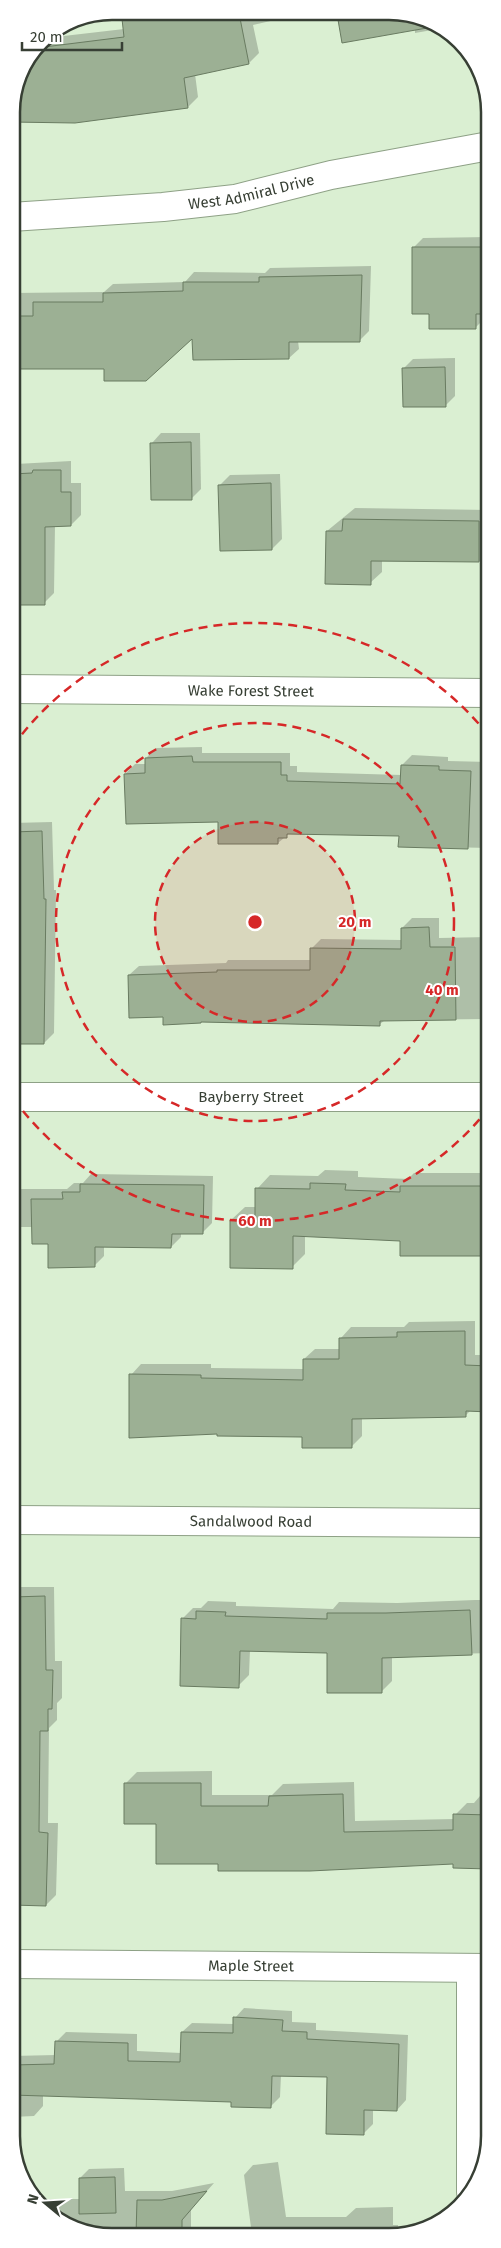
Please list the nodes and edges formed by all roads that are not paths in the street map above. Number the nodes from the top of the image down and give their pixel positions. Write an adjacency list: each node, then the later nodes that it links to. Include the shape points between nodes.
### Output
1 (481, 148): 2 (street, West Admiral Drive, via 331,176 234,199)
2 (20, 216)
3 (20, 689): 4 (street, Wake Forest Street)
4 (481, 693)
5 (20, 1096): 6 (street, Bayberry Street)
6 (481, 1097)
7 (20, 1520): 8 (street, Sandalwood Road)
8 (481, 1522)
9 (20, 1964): 10 (street, Maple Street)
10 (480, 1968): 11 (street)
11 (472, 2175)

